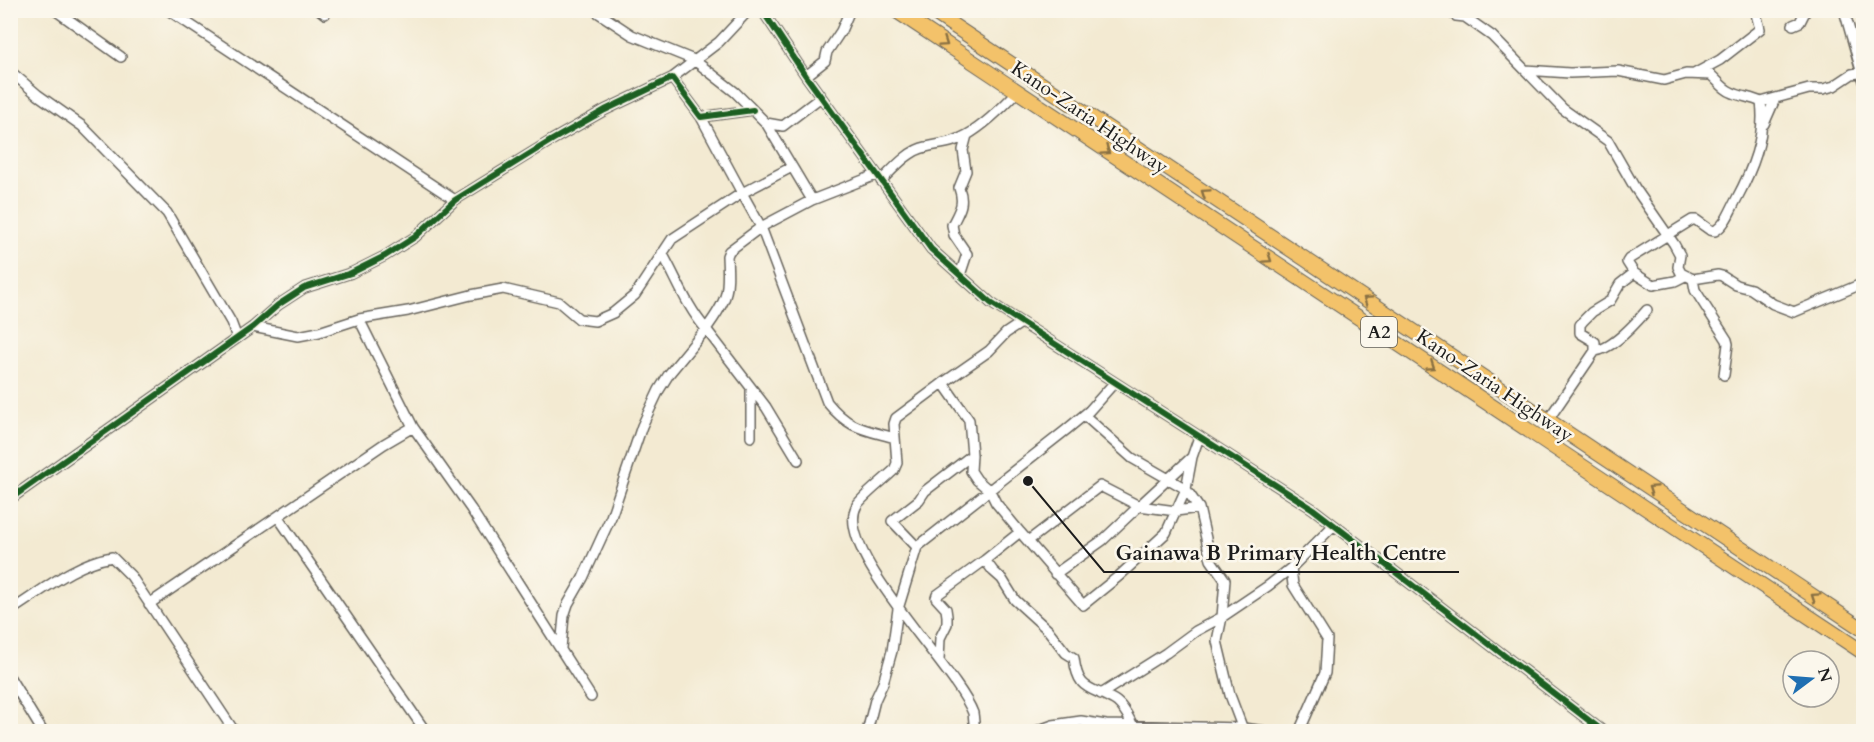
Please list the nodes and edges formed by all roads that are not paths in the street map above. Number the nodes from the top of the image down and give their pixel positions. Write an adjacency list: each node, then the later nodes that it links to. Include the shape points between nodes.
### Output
1 (55, 10): 15 (street)
2 (168, 10): 35 (street)
3 (594, 10): 16 (street, via 632,35)
4 (749, 10): 16 (street, via 719,42)
5 (762, 10): 21 (street)
6 (850, 10): 21 (street, via 825,61)
7 (895, 10): 23 (highway, Kano-Zaria Highway / A2, one-way to 23)
8 (930, 10): 56 (highway, Kano-Zaria Highway / A2, one-way to 8)
9 (1447, 10): 13 (street, via 1456,16)
10 (1755, 10): 19 (street, via 1760,29 1720,60)
11 (1806, 10): 14 (street, via 1800,22)
12 (1844, 10): 20 (street)
13 (1468, 14): 17 (street)
14 (1793, 25)
15 (121, 57)
16 (694, 60): 22 (street); 27 (street)
17 (1525, 70): 19 (street, via 1618,71 1664,80); 38 (street, via 1563,109 1608,141)
18 (10, 71): 49 (street, via 82,126 167,213)
19 (1694, 74): 26 (street, via 1712,75 1734,94)
20 (1863, 75): 25 (street, via 1852,74 1834,86)
21 (806, 76): 24 (street)
22 (672, 78): 28 (street); 35 (street, via 605,110)
23 (1017, 92): 31 (street); 85 (highway, Kano-Zaria Highway / A2, one-way to 85)
24 (821, 97): 29 (street, via 788,123); 33 (street)
25 (1775, 99): 26 (street); 30 (street)
26 (1761, 102): 30 (street)
27 (753, 110): 28 (street); 29 (street)
28 (700, 117): 34 (street)
29 (766, 123): 32 (street)
30 (1762, 128): 38 (street, via 1754,163 1720,227 1710,231 1696,220)
31 (967, 135): 33 (street, via 944,145 924,147); 41 (street, via 963,150 966,171 959,188 963,198 952,225 967,254)
32 (792, 167): 34 (street); 36 (street)
33 (879, 178): 36 (street); 41 (street, via 931,249)
34 (742, 193): 37 (street); 39 (street, via 672,239)
35 (454, 200): 47 (street, via 415,237 385,256 351,273 304,288)
36 (812, 200): 37 (street)
37 (761, 227): 48 (street, via 729,251 728,291); 60 (street, via 826,402 839,417 855,426)
38 (1669, 235): 40 (street, via 1629,259); 42 (street, via 1680,255 1678,267)
39 (662, 253): 45 (street, via 635,295 613,313 595,321 579,319 559,302 503,289 408,312); 48 (street, via 689,307)
40 (1634, 273): 42 (street, via 1653,285); 50 (street, via 1620,284 1610,301 1580,325 1580,333 1595,342)
41 (960, 275): 46 (street)
42 (1689, 277): 43 (street, via 1722,276 1794,312); 51 (street, via 1727,340)
43 (1863, 283)
44 (1647, 310): 50 (street, via 1637,323 1602,350)
45 (359, 319): 47 (street, via 298,336); 57 (street)
46 (1021, 323): 52 (street); 53 (street)
47 (253, 327): 49 (street)
48 (706, 329): 54 (street); 84 (street, via 669,374 642,426 611,517 568,604)
49 (237, 338): 67 (street)
50 (1595, 351): 56 (street)
51 (1724, 375)
52 (943, 383): 60 (street, via 896,418); 61 (street, via 969,420)
53 (1114, 383): 55 (street); 59 (street)
54 (752, 388): 58 (street); 63 (street)
55 (1084, 415): 64 (street, via 1132,458); 66 (street)
56 (1548, 420): 83 (highway, Kano-Zaria Highway / A2, one-way to 56)
57 (413, 427): 71 (street); 84 (street)
58 (751, 437)
59 (1199, 437): 62 (street); 72 (street)
60 (895, 438): 80 (street, via 894,470 856,506 855,521 858,545)
61 (972, 455): 66 (street, via 971,471); 75 (street, via 892,521)
62 (1192, 457): 64 (street); 65 (street)
63 (798, 460)
64 (1168, 479): 65 (street); 68 (street)
65 (1186, 489): 69 (street); 70 (street)
66 (990, 491): 73 (street); 75 (street)
67 (10, 499)
68 (1139, 506): 70 (street); 74 (street, via 1100,486); 78 (street, via 1102,540)
69 (1199, 508): 70 (street); 82 (street, via 1212,560 1225,580)
70 (1176, 511): 78 (street, via 1166,533 1083,605)
71 (278, 517): 79 (street); 94 (street)
72 (1334, 525): 77 (street); 100 (street)
73 (1020, 532): 74 (street); 76 (street)
74 (1028, 541): 78 (street)
75 (917, 548): 80 (street)
76 (985, 560): 86 (street, via 937,595 947,616); 88 (street, via 1015,600 1074,658 1076,674 1087,688)
77 (1291, 568): 82 (street); 99 (street, via 1293,585 1327,639 1325,673)
78 (1055, 574)
79 (149, 604): 81 (street, via 131,576 112,557 94,560); 91 (street)
80 (898, 609): 86 (street); 95 (street, via 892,651)
81 (10, 612)
82 (1222, 617): 88 (street); 92 (street, via 1217,641 1230,695)
83 (1863, 630)
84 (561, 648): 89 (street)
85 (1863, 653)
86 (939, 660): 96 (street, via 972,713)
87 (10, 678): 93 (street)
88 (1101, 694): 90 (street, via 1116,701)
89 (591, 697)
90 (1134, 728): 92 (street); 97 (street, via 1080,721)
91 (232, 730)
92 (1244, 730): 98 (street)
93 (43, 732)
94 (426, 732)
95 (867, 732)
96 (975, 732)
97 (1034, 732)
98 (1272, 732)
99 (1299, 732)
100 (1604, 732)

